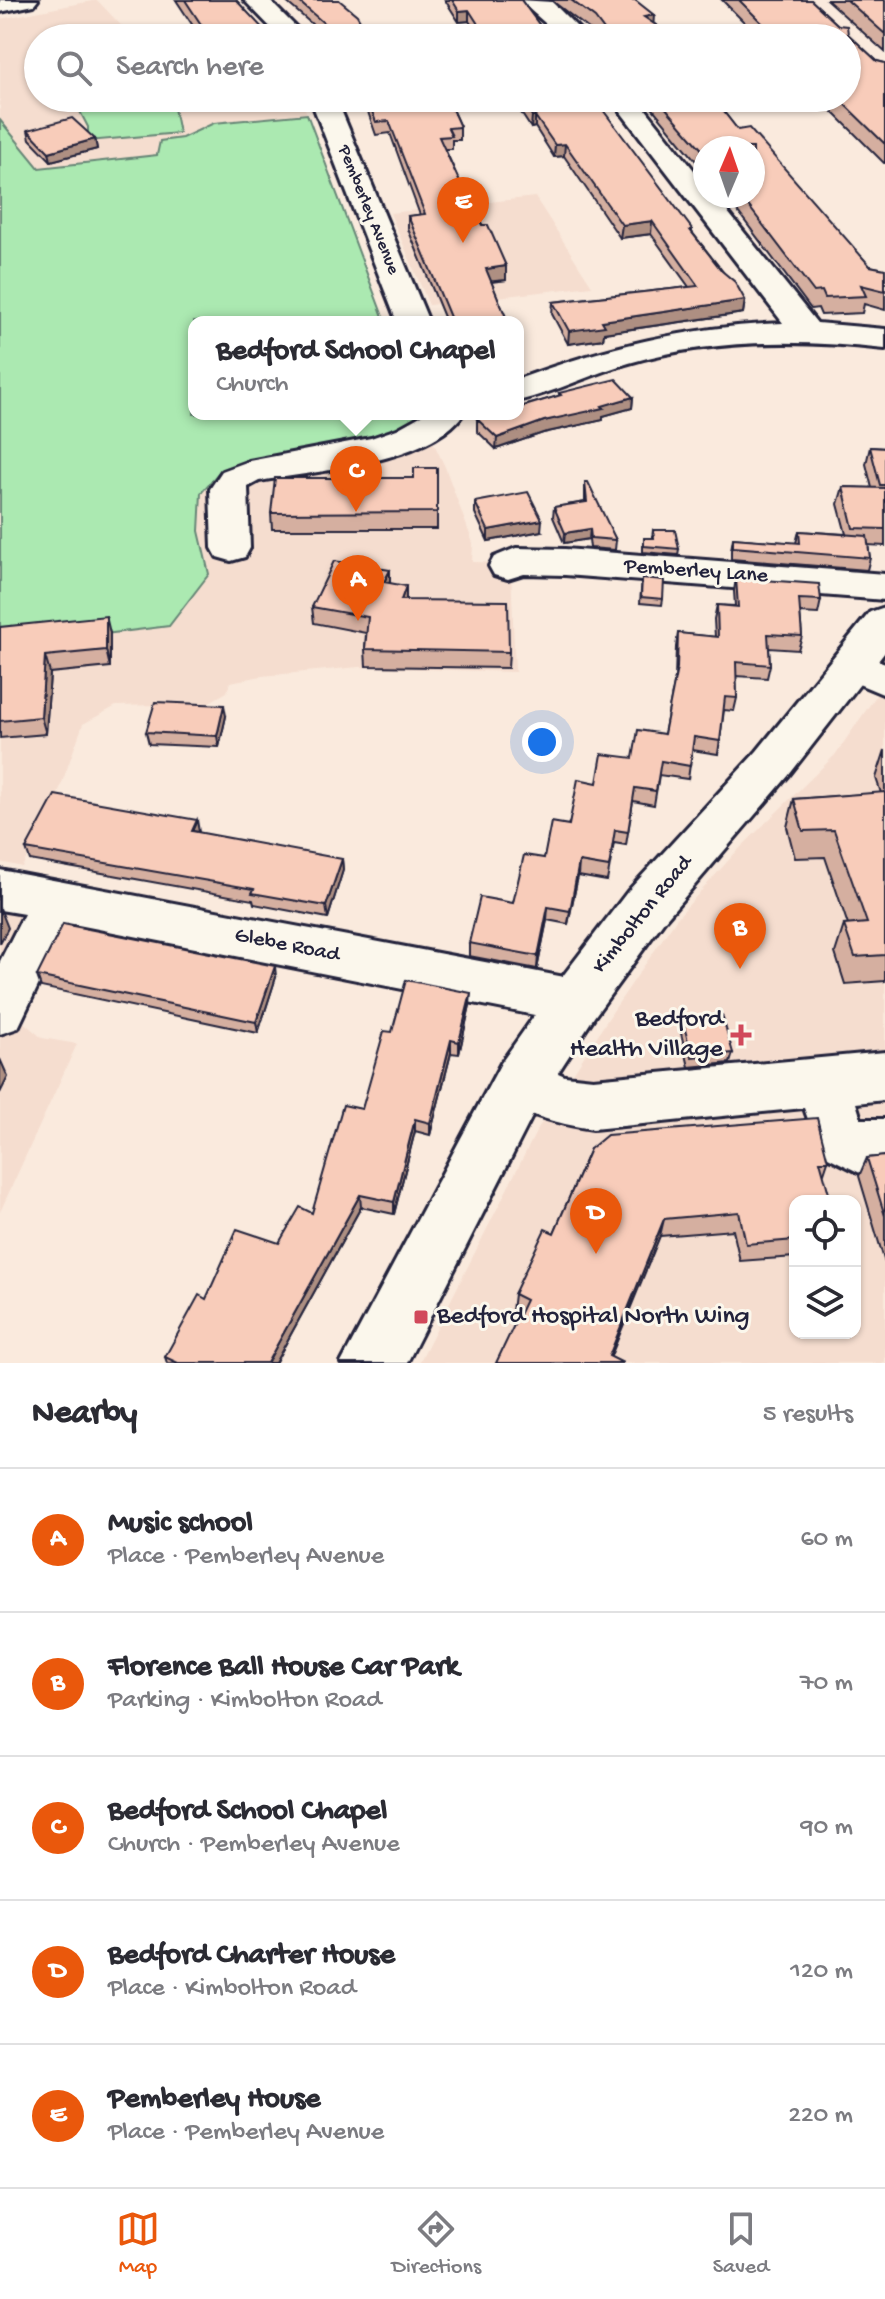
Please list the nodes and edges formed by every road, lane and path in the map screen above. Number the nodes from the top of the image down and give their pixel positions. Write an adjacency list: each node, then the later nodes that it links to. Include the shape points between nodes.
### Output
1 (26, 0): 5 (street)
2 (256, 0): 6 (street)
3 (574, 0): 4 (street)
4 (538, 3): 7 (street)
5 (0, 5)
6 (281, 24)
7 (561, 24)
8 (329, 112): 10 (street, Pemberley Avenue)
9 (634, 112): 11 (street)
10 (411, 316)
11 (806, 331): 12 (street); 13 (street, via 670,343)
12 (885, 339)
13 (524, 389)
14 (438, 420): 15 (street, via 395,442 235,479 228,489)
15 (231, 548)
16 (508, 566): 17 (street, Pemberley Lane, via 516,561 565,562)
17 (885, 587)
18 (885, 622): 19 (main road, Kimbolton Road)
19 (868, 672): 22 (main road, Kimbolton Road, via 773,763 646,906)
20 (0, 890): 21 (street, Glebe Road)
21 (55, 901): 22 (street, Glebe Road); 23 (street)
22 (575, 1001): 25 (main road, Kimbolton Road)
23 (0, 1012)
24 (885, 1076): 26 (street)
25 (521, 1081): 26 (street, via 560,1100 593,1104); 28 (main road, Kimbolton Road)
26 (823, 1082): 27 (street, via 839,1135 860,1147)
27 (885, 1145)
28 (373, 1363)

